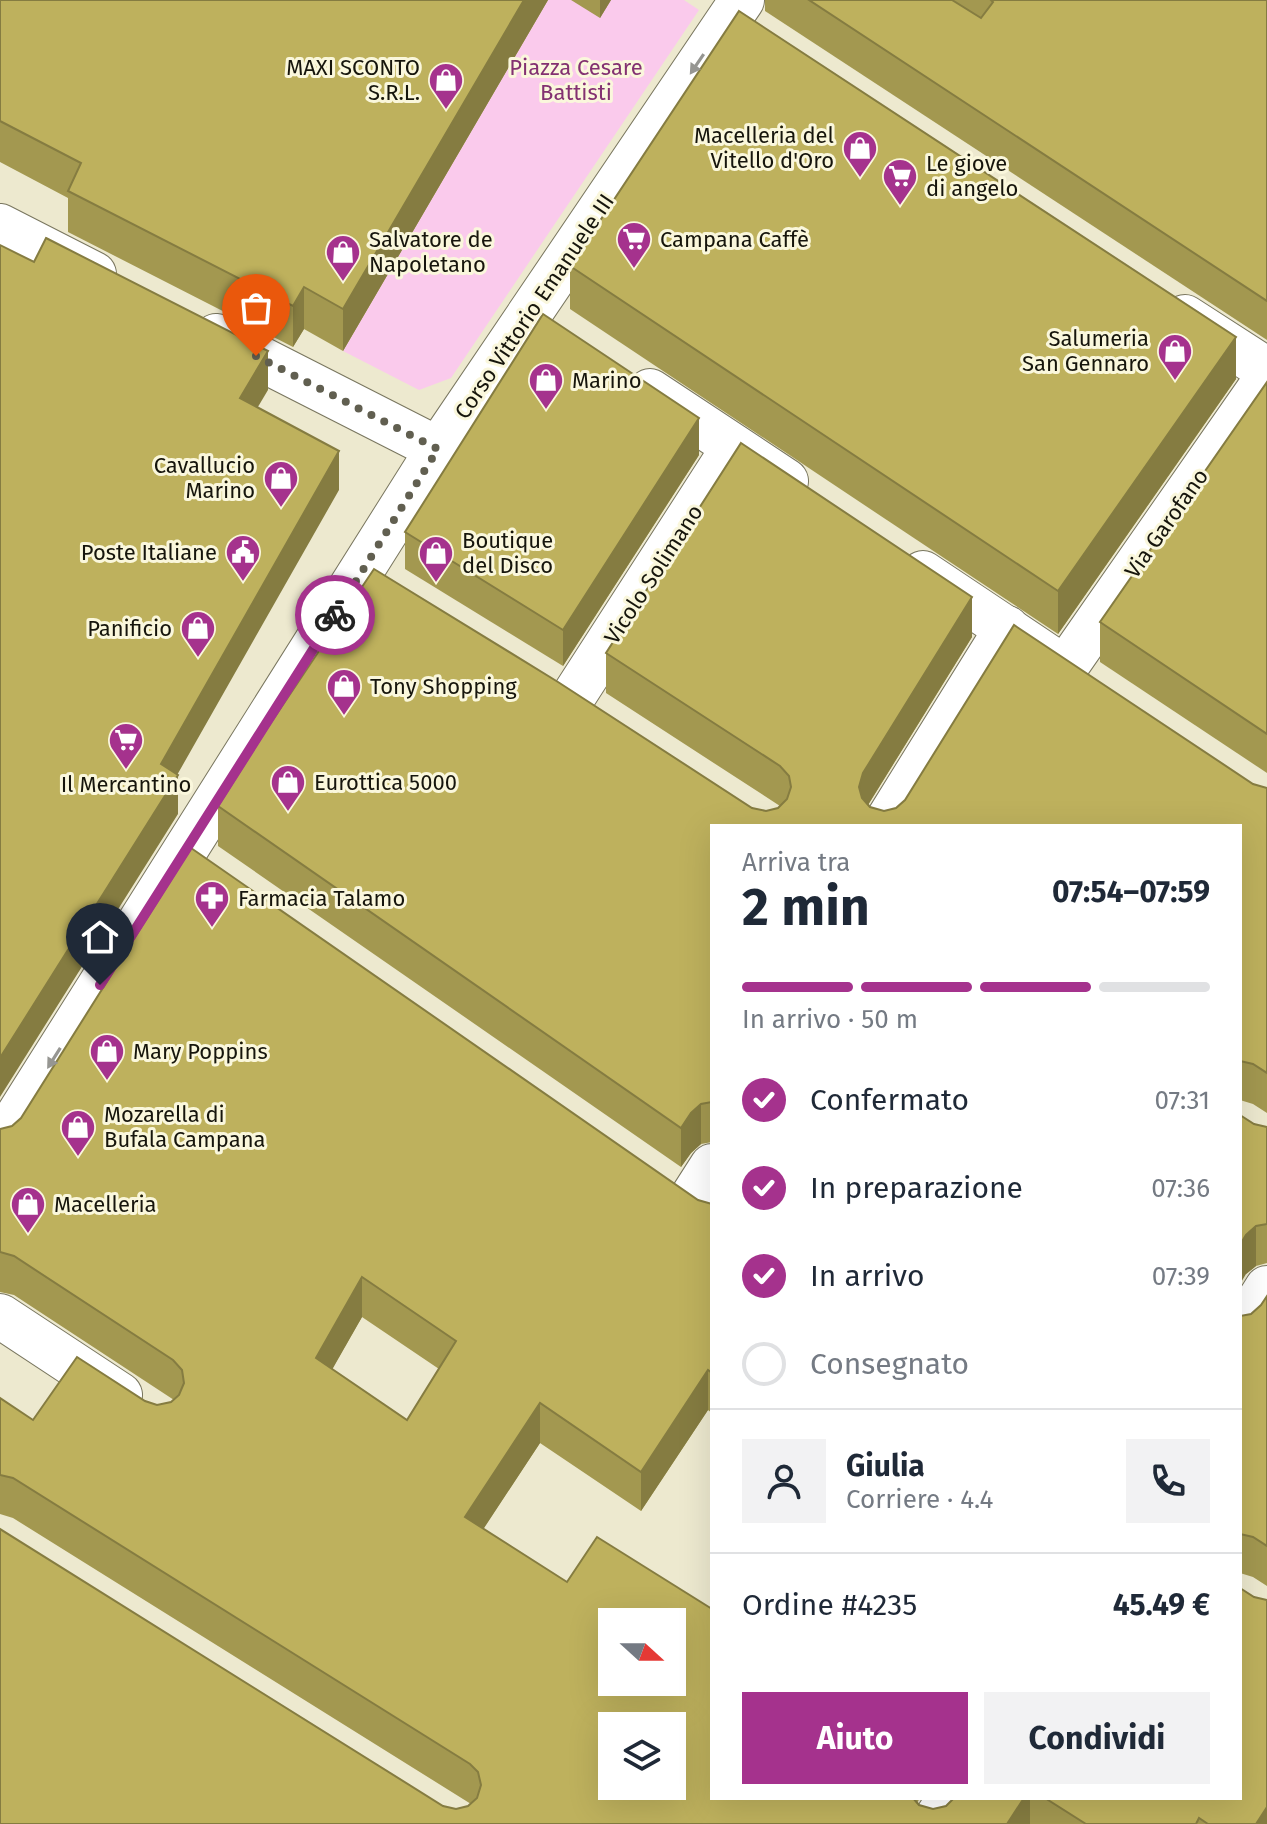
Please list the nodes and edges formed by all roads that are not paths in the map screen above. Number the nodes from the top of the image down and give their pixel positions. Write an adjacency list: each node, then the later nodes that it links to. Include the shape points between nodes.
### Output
1 (736, 8): 2 (street); 11 (street, Corso Vittorio Emanuele III, one-way to 11, via 548,323)
2 (768, 43)
3 (0, 226): 4 (street)
4 (128, 291)
5 (1149, 293): 8 (street)
6 (185, 320): 11 (street)
7 (617, 369): 10 (street)
8 (1267, 370)
9 (1267, 378): 15 (street, Via Garofano)
10 (734, 447): 12 (street); 18 (street, Vicolo Solimano)
11 (438, 449): 21 (street, Corso Vittorio Emanuele III, one-way to 21, via 380,583 200,863)
12 (812, 499)
13 (890, 550): 14 (street)
14 (1007, 628): 15 (street); 20 (street)
15 (1065, 668): 17 (street)
16 (531, 676): 18 (street)
17 (1103, 693)
18 (571, 700): 19 (street)
19 (610, 725)
20 (885, 824)
21 (0, 1144)
22 (710, 1169): 23 (street)
23 (688, 1202)
24 (1267, 1288): 26 (street)
25 (0, 1316): 27 (street)
26 (1242, 1328)
27 (159, 1420)
28 (948, 1800): 29 (street)
29 (933, 1824)

